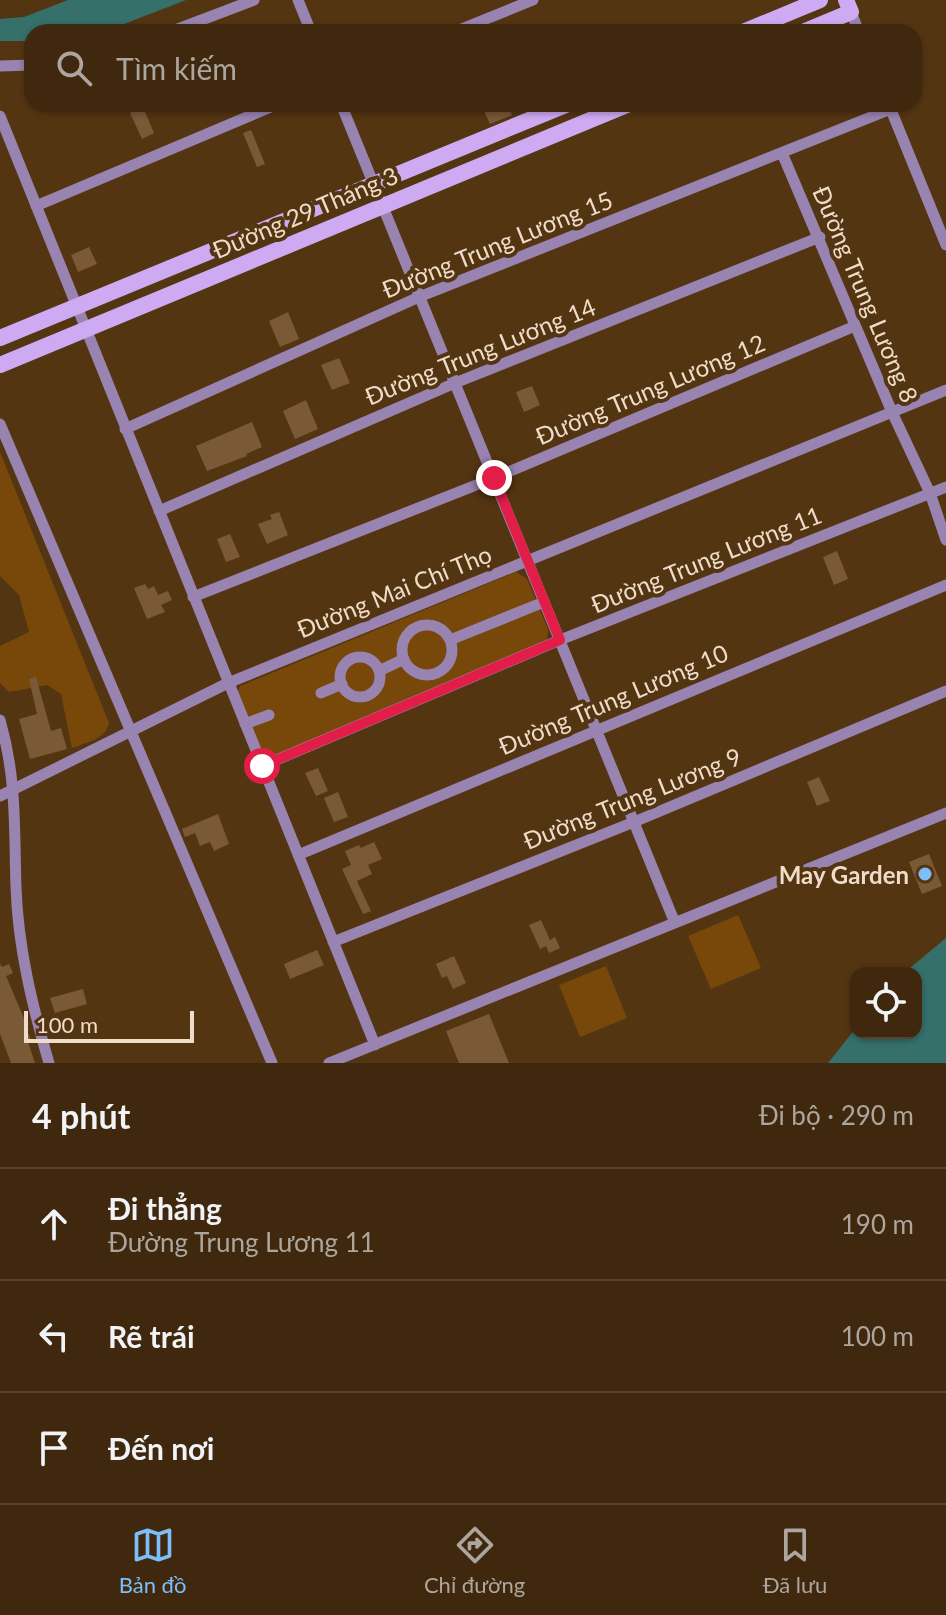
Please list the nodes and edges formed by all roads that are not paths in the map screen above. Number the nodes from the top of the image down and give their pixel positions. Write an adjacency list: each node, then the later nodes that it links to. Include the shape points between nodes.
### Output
1 (254, 0): 6 (street)
2 (298, 0): 7 (street)
3 (533, 0): 8 (street)
4 (820, 0): 9 (street)
5 (848, 6): 10 (street)
6 (191, 24)
7 (308, 24)
8 (474, 24)
9 (762, 24)
10 (817, 24)
11 (24, 65): 12 (street)
12 (0, 66)
13 (259, 112): 22 (street)
14 (344, 112): 21 (street)
15 (549, 112): 21 (street, Đường 29 Tháng 3)
16 (610, 112): 23 (street, Đường 29 Tháng 3)
17 (878, 112): 20 (street, Đường Trung Lương 15)
18 (892, 112): 25 (street)
19 (0, 116): 22 (street)
20 (782, 153): 24 (street, Đường Trung Lương 8); 26 (street, Đường Trung Lương 15)
21 (374, 184): 23 (street); 27 (street, Đường 29 Tháng 3)
22 (36, 206): 27 (street)
23 (383, 206): 26 (street); 29 (street, Đường 29 Tháng 3)
24 (820, 237): 28 (street, Đường Trung Lương 8); 32 (street, Đường Trung Lương 14)
25 (946, 245)
26 (419, 297): 32 (street); 36 (street, Đường Trung Lương 15)
27 (75, 307): 29 (street); 30 (street, Đường 29 Tháng 3)
28 (855, 326): 34 (street, Đường Trung Lương 8); 37 (street, Đường Trung Lương 12)
29 (85, 330): 31 (street, Đường 29 Tháng 3); 36 (street)
30 (0, 338)
31 (0, 365)
32 (455, 383): 37 (street); 40 (street, Đường Trung Lương 14)
33 (946, 390): 34 (street, Đường Mai Chí Thọ)
34 (892, 412): 39 (street, Đường Trung Lương 8); 42 (street, Đường Mai Chí Thọ)
35 (0, 424): 58 (street)
36 (125, 429): 40 (street)
37 (494, 478): 42 (street); 44 (street, Đường Trung Lương 12)
38 (946, 487): 39 (street, Đường Trung Lương 11)
39 (930, 493): 41 (street, Đường Trung Lương 8); 47 (street, Đường Trung Lương 11)
40 (159, 511): 44 (street)
41 (946, 540)
42 (527, 560): 45 (street); 50 (street, Đường Mai Chí Thọ)
43 (946, 585): 57 (street, Đường Trung Lương 10)
44 (193, 597): 50 (street)
45 (544, 602): 46 (street); 47 (street)
46 (450, 640): 48 (street, via 435,626 414,628 404,638); 48 (street, via 449,662 440,672 419,674)
47 (560, 640): 57 (street); 59 (street, Đường Trung Lương 11)
48 (404, 659): 49 (street)
49 (379, 671): 51 (street, via 379,683 369,695 353,696); 51 (street, via 368,659 356,658 343,668)
50 (228, 683): 56 (street); 58 (street, Đường Mai Chí Thọ)
51 (342, 684): 53 (street)
52 (946, 691): 63 (street, Đường Trung Lương 9)
53 (321, 693)
54 (269, 715): 56 (street)
55 (0, 720): 60 (street)
56 (245, 724): 59 (street)
57 (596, 730): 63 (street); 64 (street, Đường Trung Lương 10)
58 (130, 732): 60 (street, Đường Mai Chí Thọ); 69 (street)
59 (262, 766): 64 (street)
60 (14, 791): 61 (street, Đường Mai Chí Thọ); 68 (street, via 24,963)
61 (0, 796)
62 (946, 813): 65 (street)
63 (634, 822): 65 (street); 66 (street, Đường Trung Lương 9)
64 (298, 855): 66 (street)
65 (675, 923): 67 (street)
66 (333, 942): 67 (street)
67 (375, 1045): 70 (street)
68 (49, 1063)
69 (272, 1063)
70 (329, 1063)

